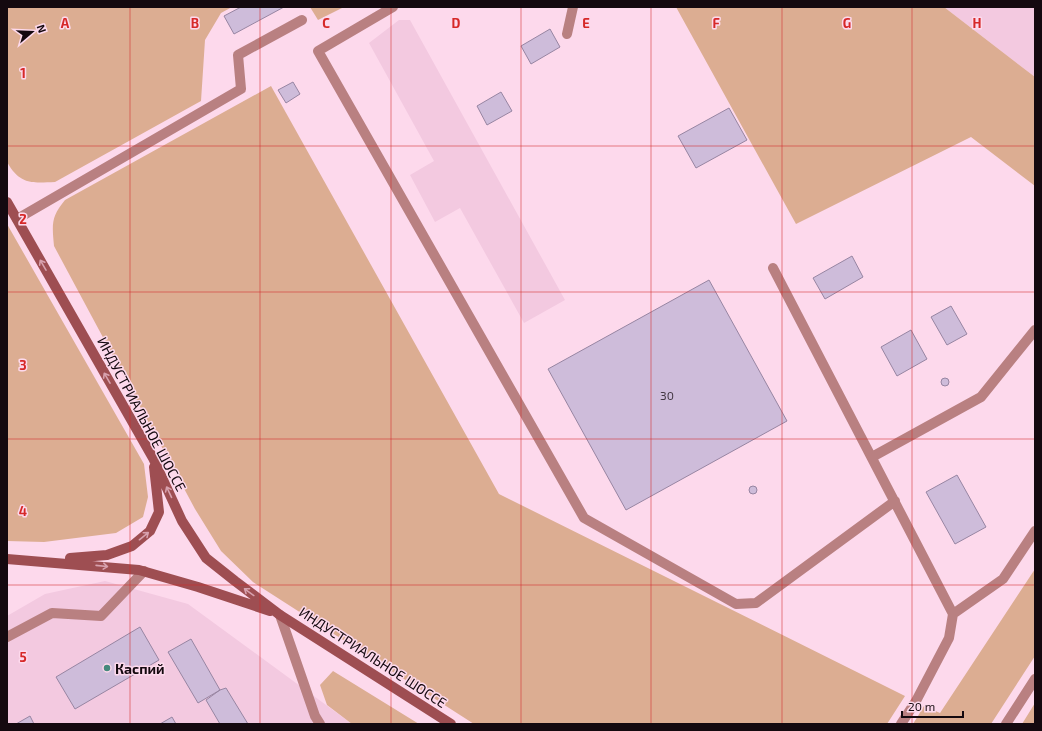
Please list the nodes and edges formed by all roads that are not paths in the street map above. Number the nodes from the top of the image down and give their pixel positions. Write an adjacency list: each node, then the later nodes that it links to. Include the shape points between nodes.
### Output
1 (393, 7): 11 (street, via 318,51 584,518 736,604 756,603)
2 (573, 7): 4 (street)
3 (302, 20): 6 (street, via 238,56 241,89)
4 (567, 34)
5 (7, 202): 6 (main road, ИНДУСТРИАЛЬНОЕ ШОССЕ)
6 (16, 218): 10 (main road, ИНДУСТРИАЛЬНОЕ ШОССЕ, one-way to 6)
7 (773, 268): 9 (street)
8 (1035, 330): 9 (street, via 981,397)
9 (872, 457): 11 (street)
10 (153, 458): 14 (main road, one-way to 10, via 107,555 132,546 150,531 159,512); 16 (main road, ИНДУСТРИАЛЬНОЕ ШОССЕ, one-way to 10, via 206,558 182,521)
11 (895, 501): 17 (street)
12 (1035, 531): 17 (street, via 1003,579)
13 (7, 559): 14 (main road, ИНДУСТРИАЛЬНОЕ ШОССЕ)
14 (40, 561): 15 (main road, ИНДУСТРИАЛЬНОЕ ШОССЕ, one-way to 15)
15 (144, 571): 16 (main road, ИНДУСТРИАЛЬНОЕ ШОССЕ); 18 (street, via 101,616 52,613)
16 (280, 614): 20 (street); 21 (main road, ИНДУСТРИАЛЬНОЕ ШОССЕ)
17 (953, 614): 22 (street, via 949,638)
18 (7, 637)
19 (1035, 679): 23 (street)
20 (320, 724)
21 (451, 724)
22 (902, 724)
23 (1006, 724)

